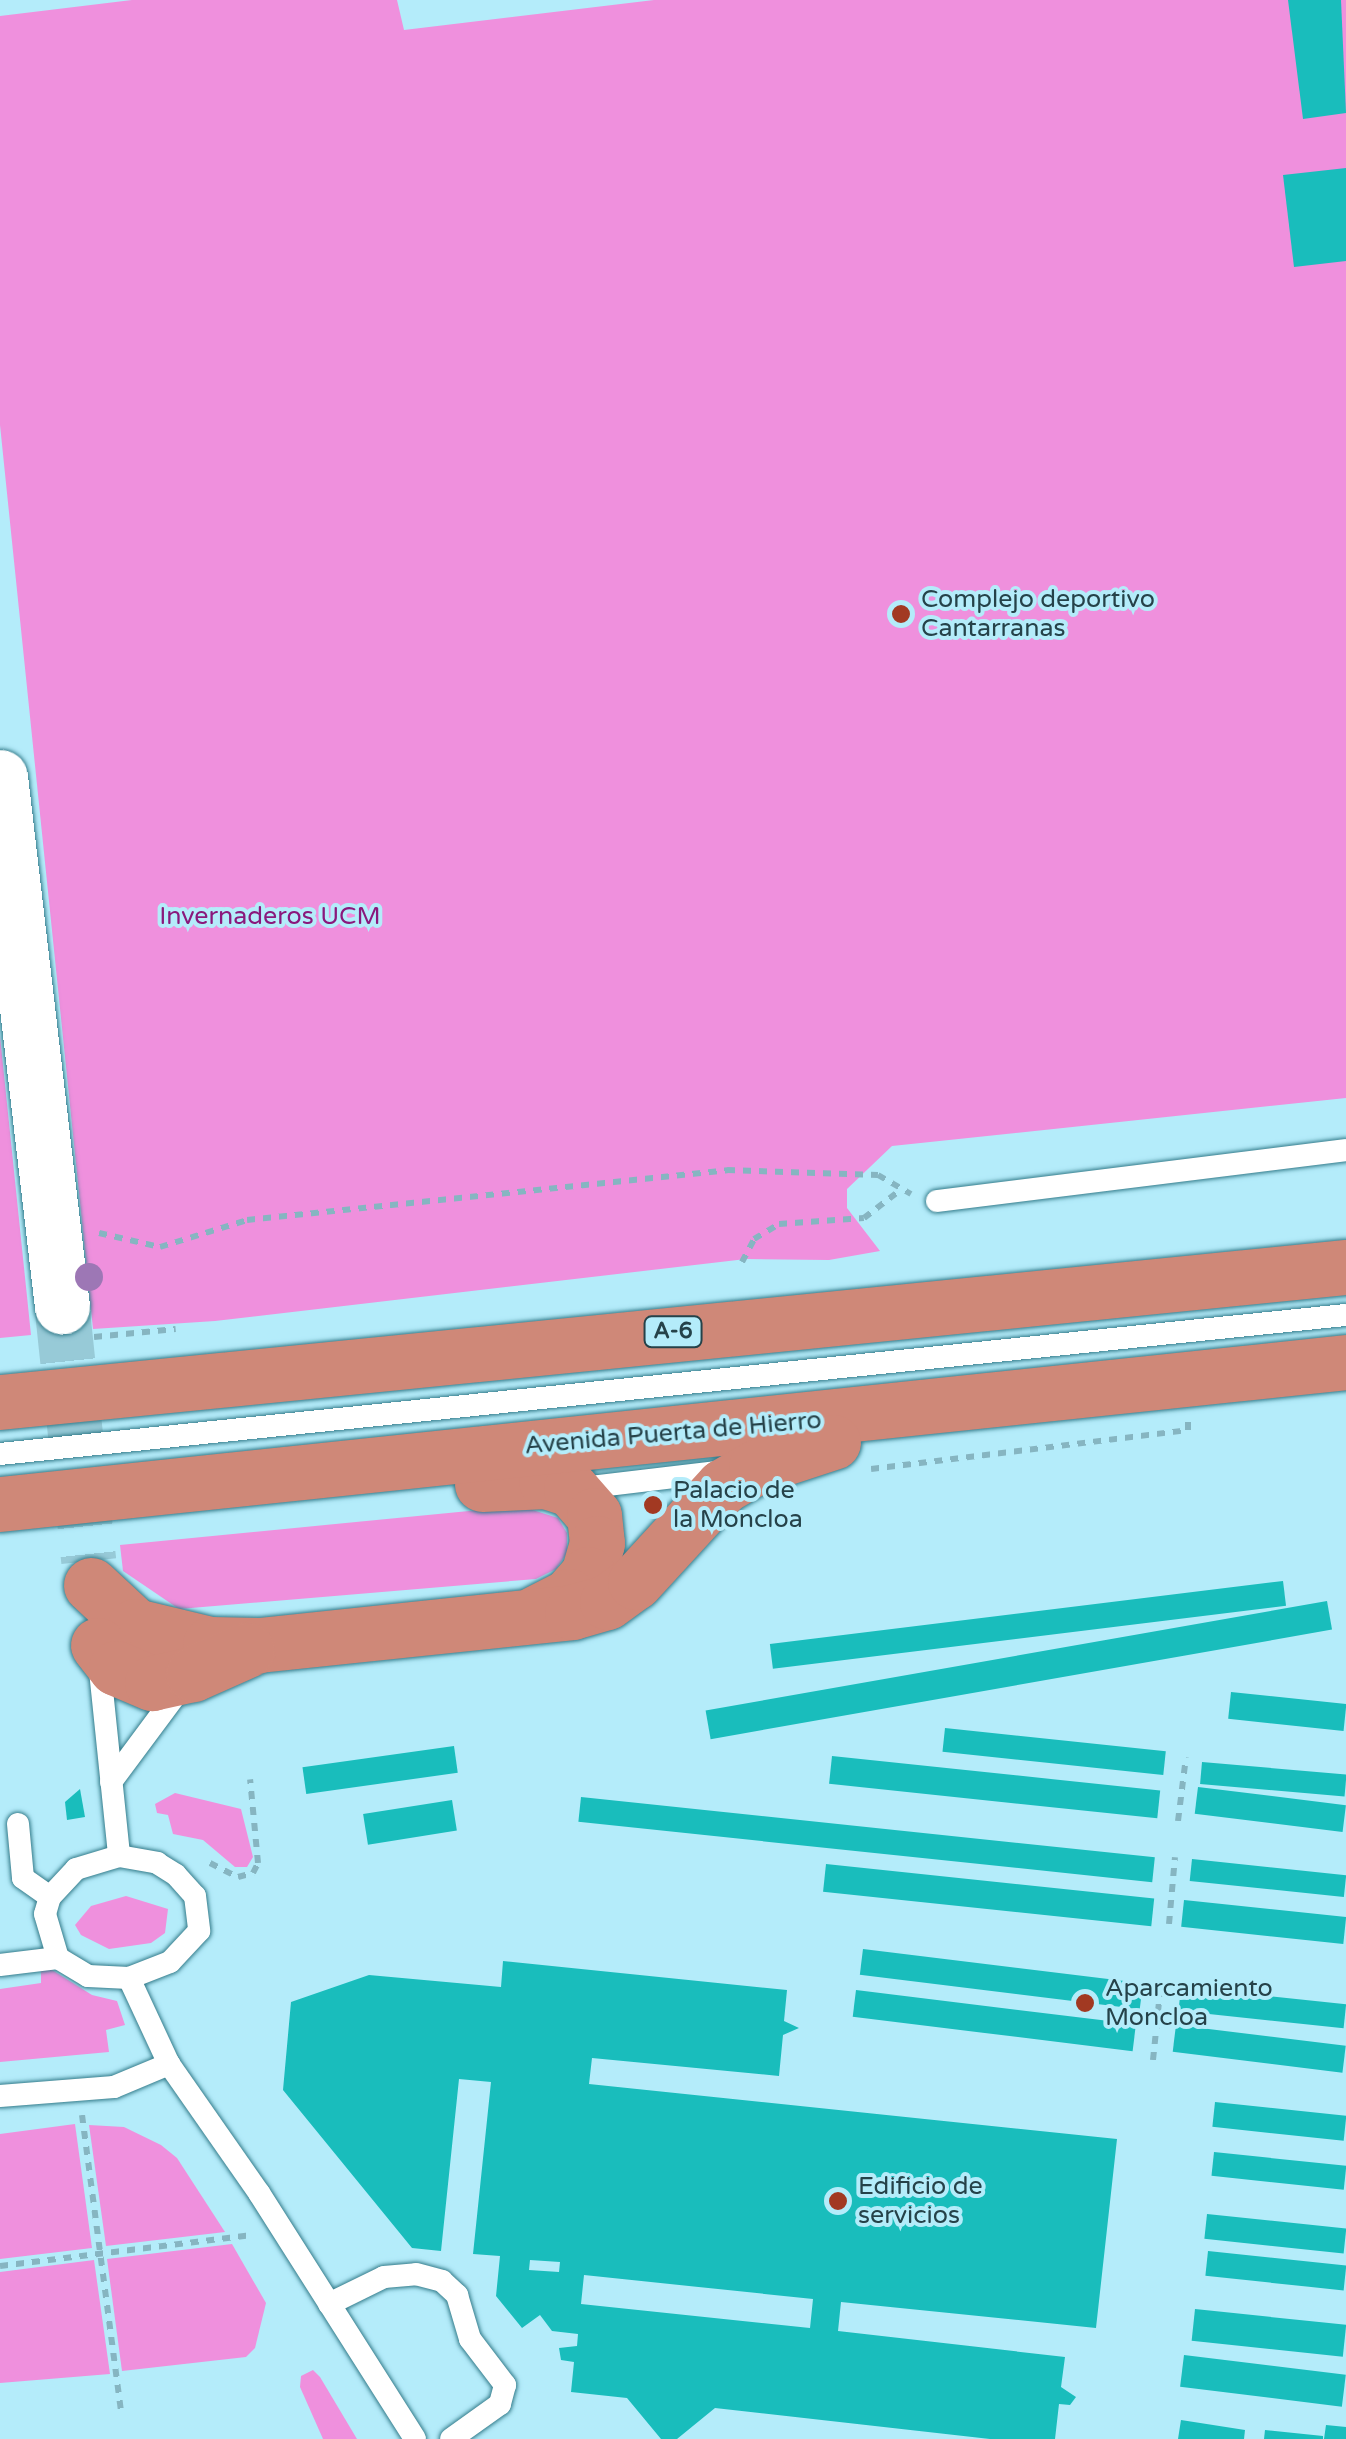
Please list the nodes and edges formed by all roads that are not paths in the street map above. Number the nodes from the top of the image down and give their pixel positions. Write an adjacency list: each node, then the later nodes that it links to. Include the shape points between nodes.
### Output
1 (0, 776): 2 (street)
2 (9, 934): 7 (street)
3 (1346, 1150): 4 (lane)
4 (937, 1200)
5 (1346, 1266): 8 (highway, A-6)
6 (1346, 1315): 13 (lane)
7 (77, 1321)
8 (508, 1350): 10 (highway, via 406,1332); 11 (highway, A-6)
9 (1346, 1362): 12 (highway, Avenida Puerta de Hierro)
10 (0, 1368)
11 (0, 1402)
12 (899, 1412): 14 (highway, via 856,1436); 15 (highway, Avenida Puerta de Hierro)
13 (0, 1454)
14 (756, 1467): 16 (lane); 19 (highway, via 710,1498 635,1582 607,1602)
15 (271, 1473): 16 (highway, via 309,1489 357,1494 546,1481); 17 (highway, Avenida Puerta de Hierro)
16 (571, 1490): 19 (highway, via 594,1515 598,1530 588,1574 557,1604)
17 (0, 1504)
18 (90, 1573): 20 (highway, via 135,1626)
19 (518, 1619): 20 (highway)
20 (133, 1662): 21 (lane); 21 (lane, via 152,1719)
21 (111, 1782): 23 (lane)
22 (18, 1824): 24 (lane)
23 (119, 1856): 25 (lane, via 76,1869); 28 (lane, via 157,1863 176,1875 194,1896 199,1931 170,1962)
24 (12, 1876): 25 (lane)
25 (50, 1897): 26 (lane, via 47,1938)
26 (58, 1958): 27 (lane); 28 (lane, via 88,1976)
27 (0, 1965)
28 (129, 1978): 29 (lane)
29 (168, 2064): 30 (lane, via 114,2087); 31 (lane)
30 (0, 2096)
31 (329, 2304): 32 (lane); 33 (lane, via 384,2278 416,2274 457,2294 470,2338 505,2385 500,2404)
32 (415, 2439)
33 (451, 2439)

